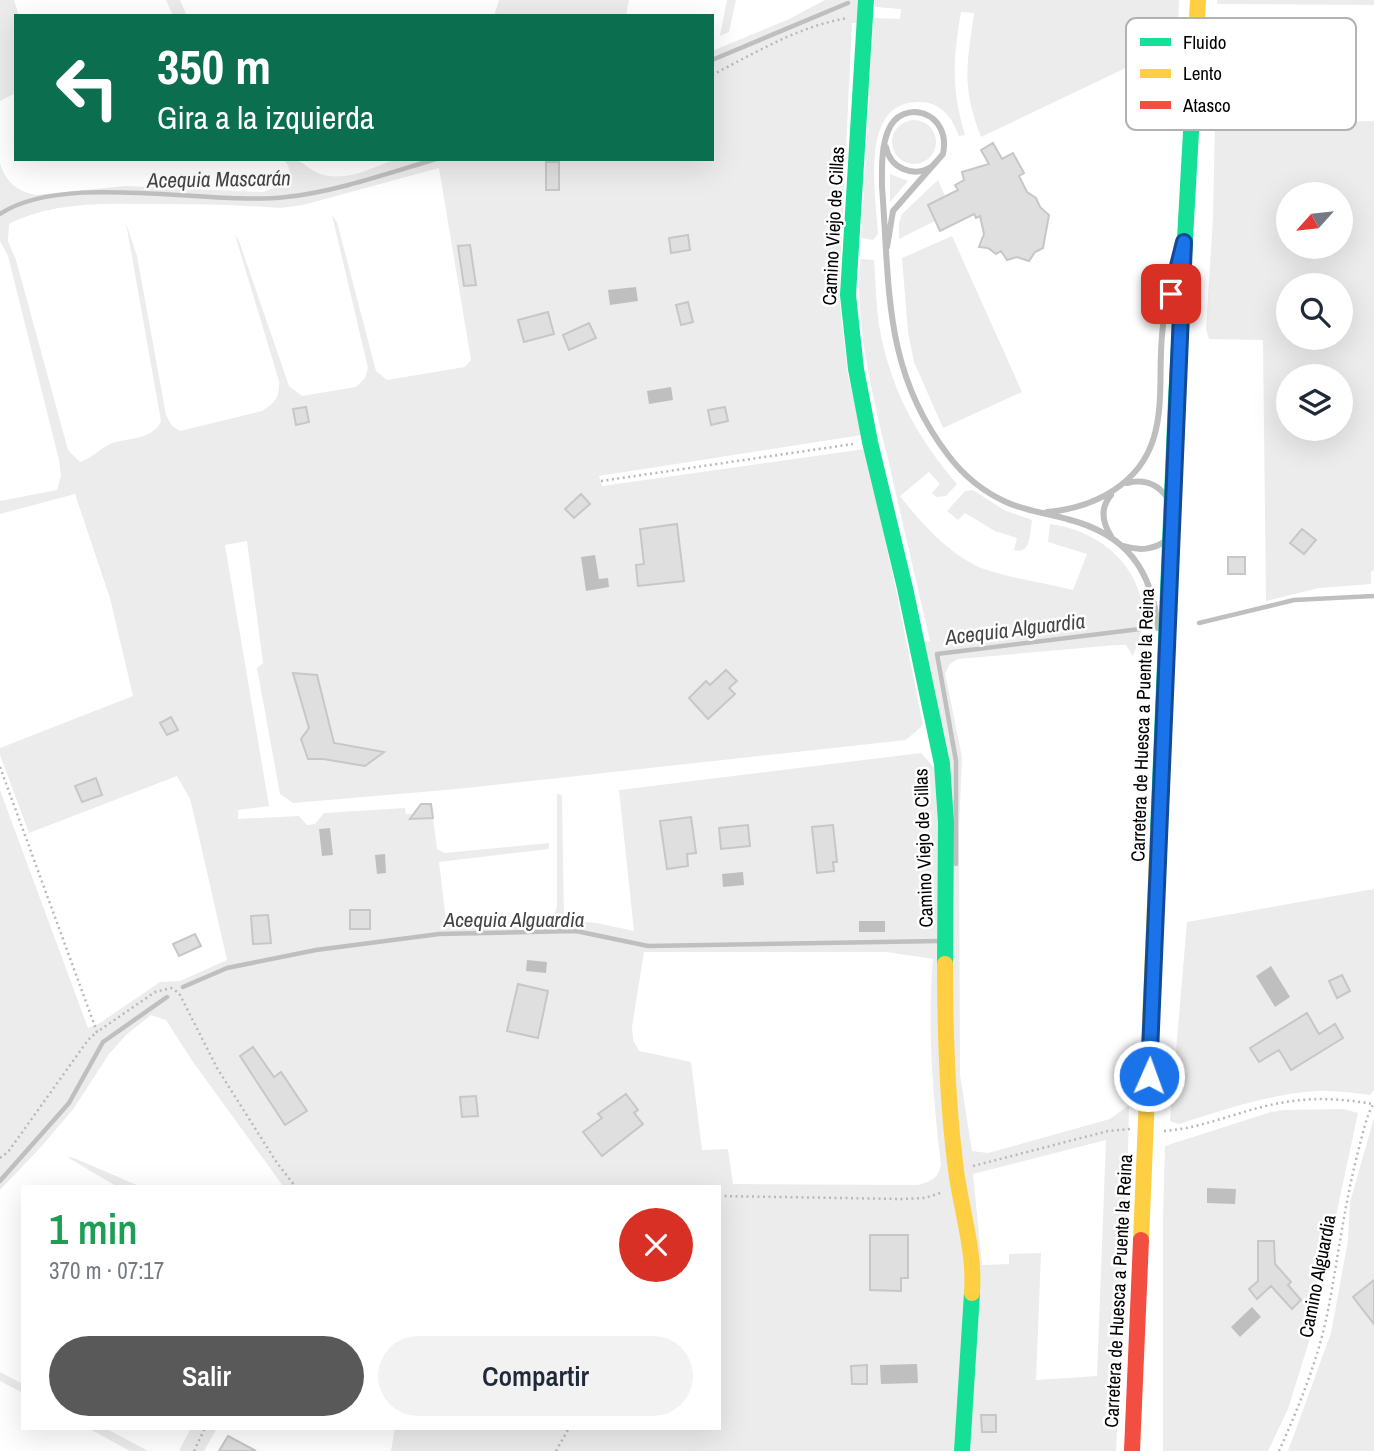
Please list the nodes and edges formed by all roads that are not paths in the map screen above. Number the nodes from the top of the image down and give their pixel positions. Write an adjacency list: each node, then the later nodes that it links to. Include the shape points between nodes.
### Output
1 (1198, 0): 3 (main road, Carretera de Huesca a Puente la Reina)
2 (866, 7): 17 (main road, Camino Viejo de Cillas, via 848,295 870,442 942,764 947,1065 973,1282)
3 (1197, 18)
4 (1190, 130): 7 (main road, Carretera de Huesca a Puente la Reina)
5 (885, 141): 6 (lane, via 887,153 903,169 915,172); 6 (lane, via 895,120 904,114 928,115 937,121 945,143); 8 (lane, via 882,187)
6 (936, 164): 8 (lane, via 893,212)
7 (1184, 242): 9 (lane, via 1164,320 1154,437); 11 (main road, Carretera de Huesca a Puente la Reina)
8 (887, 247): 12 (lane, via 899,359 927,424 970,479 1006,503)
9 (1125, 484): 10 (lane); 11 (lane, via 1139,480 1152,484)
10 (1115, 491): 12 (lane, via 1069,510); 13 (lane, via 1103,513)
11 (1172, 503): 14 (main road, Carretera de Huesca a Puente la Reina)
12 (1041, 513): 13 (lane, via 1092,526)
13 (1112, 538): 15 (lane)
14 (1170, 538): 15 (lane, via 1147,550); 16 (main road, Carretera de Huesca a Puente la Reina)
15 (1123, 546): 16 (lane, via 1149,583)
16 (1164, 698): 18 (main road, Carretera de Huesca a Puente la Reina)
17 (962, 1451)
18 (1132, 1451)

